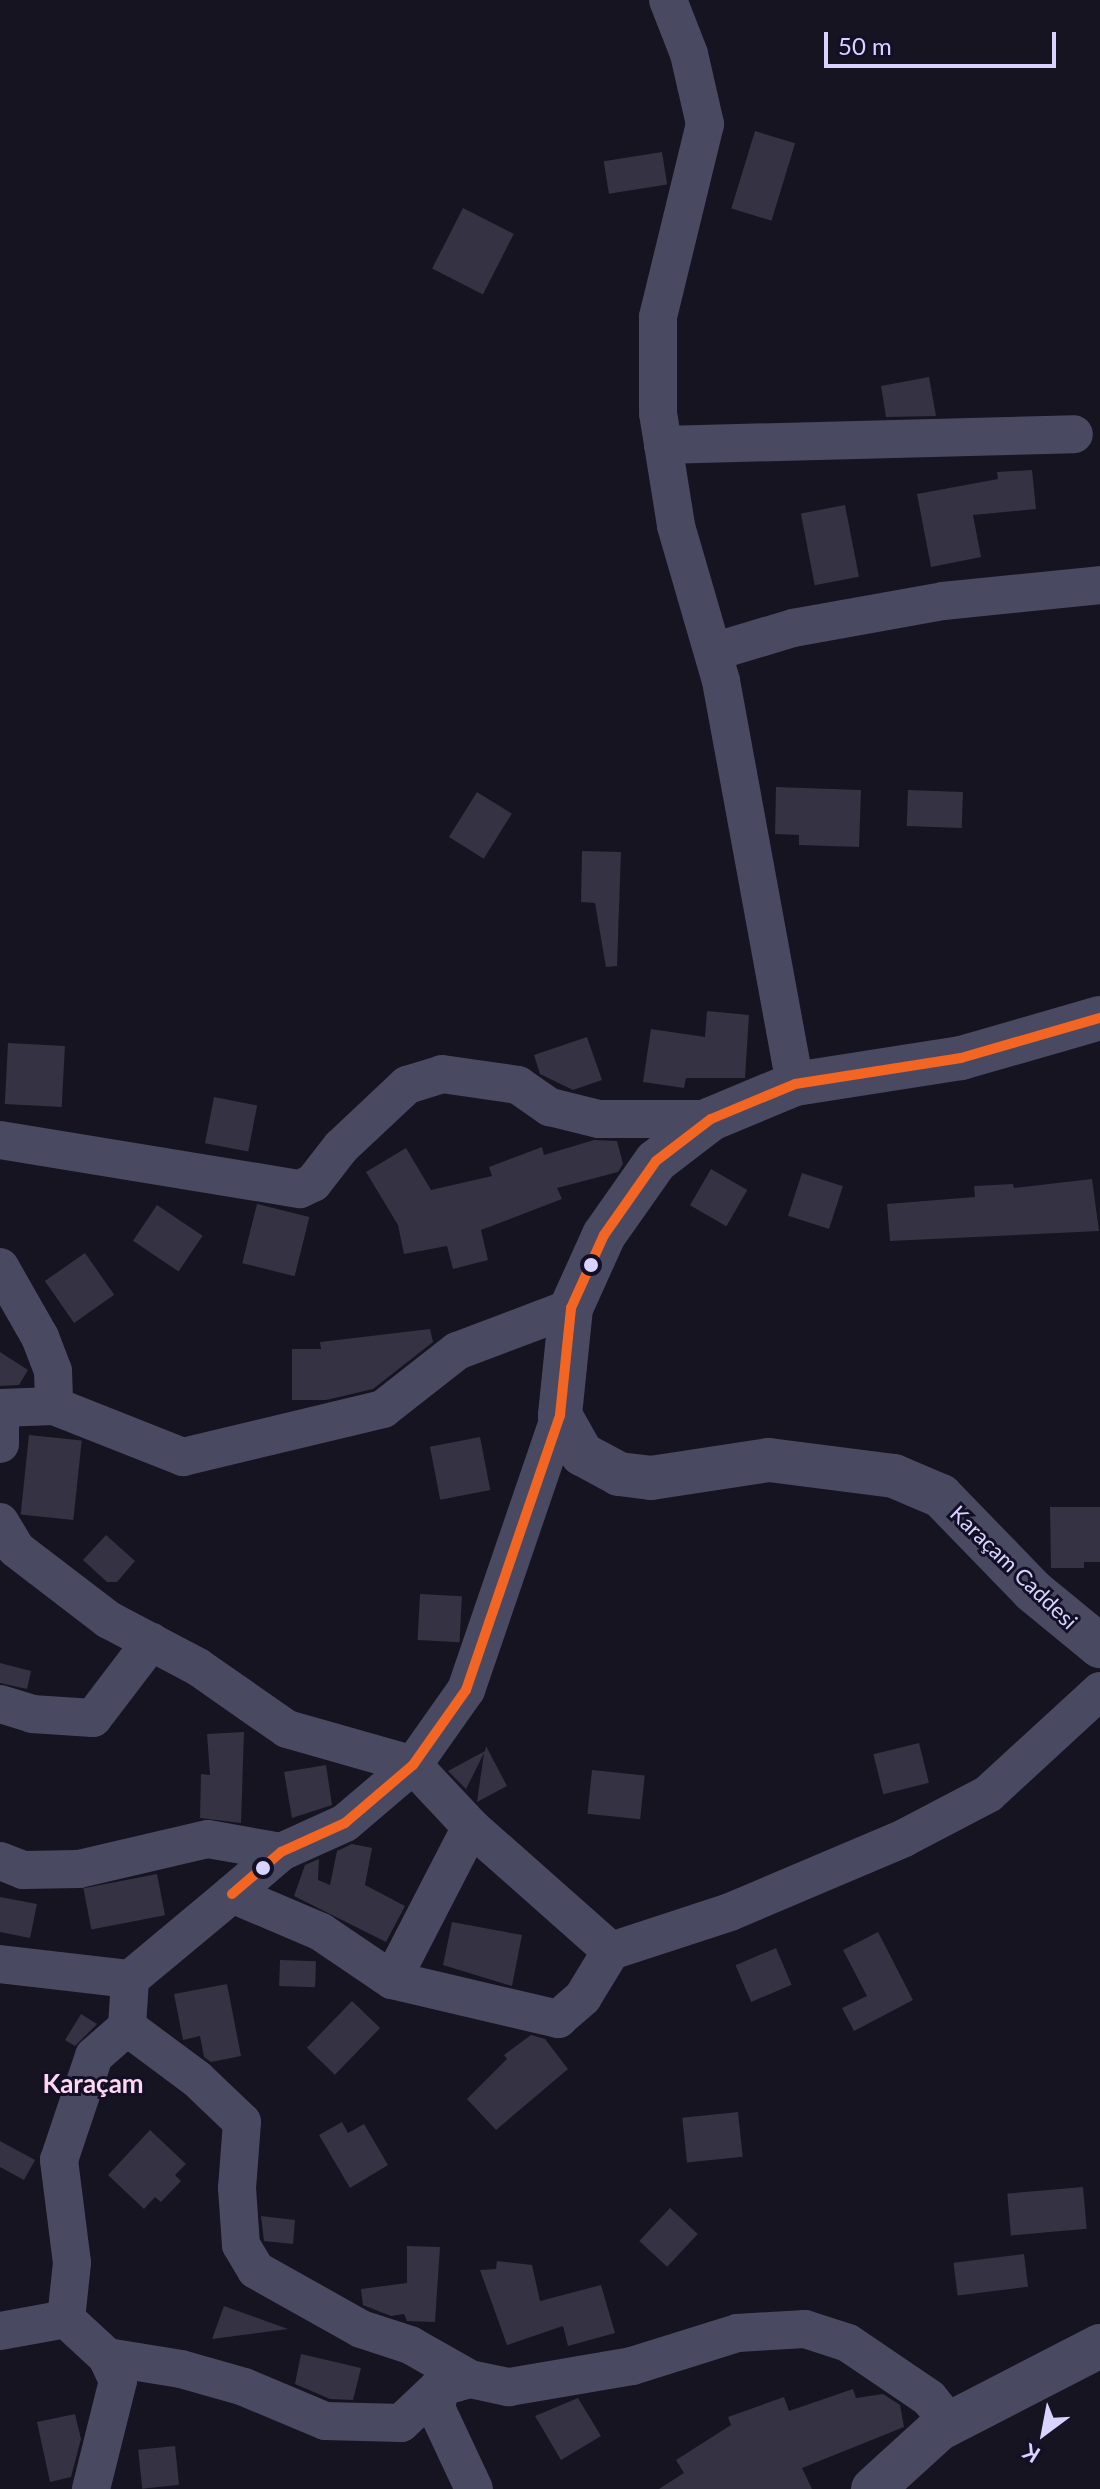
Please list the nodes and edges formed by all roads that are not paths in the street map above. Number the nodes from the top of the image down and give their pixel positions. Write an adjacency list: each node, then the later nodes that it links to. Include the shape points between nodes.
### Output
1 (668, 0): 3 (street, via 689,54 705,124 658,317)
2 (1074, 434): 3 (street)
3 (663, 445): 5 (street, via 676,526)
4 (1100, 585): 5 (street, via 943,601 793,628)
5 (713, 652): 7 (street)
6 (1100, 1018): 7 (street, via 961,1058)
7 (795, 1084): 8 (street)
8 (711, 1119): 9 (street, via 599,1119 550,1107 518,1085 442,1074 407,1085 341,1147 313,1183 300,1189); 11 (street, via 656,1161 604,1235)
9 (0, 1140)
10 (0, 1267): 12 (street, via 40,1337 53,1371)
11 (571, 1308): 12 (street, via 457,1351 383,1409 183,1457); 14 (street)
12 (54, 1406): 13 (street)
13 (0, 1408)
14 (560, 1415): 19 (street, Karaçam Caddesi, via 582,1454 619,1474 651,1478 769,1460 894,1476 918,1486 941,1496 1033,1591); 22 (street, via 466,1690)
15 (0, 1424): 16 (street)
16 (0, 1444)
17 (0, 1522): 18 (street, via 16,1549 109,1620)
18 (151, 1642): 21 (street, via 93,1718 32,1714); 22 (street, via 287,1729)
19 (1100, 1646)
20 (1100, 1691): 27 (street, via 999,1785 960,1809 730,1912)
21 (0, 1704)
22 (413, 1765): 23 (street); 24 (street, via 345,1823)
23 (471, 1827): 27 (street); 30 (street)
24 (281, 1852): 25 (street, via 208,1839 79,1869 23,1870); 26 (street)
25 (0, 1861)
26 (232, 1894): 29 (street); 30 (street, via 321,1932)
27 (611, 1951): 30 (street, via 583,1997 558,2019)
28 (0, 1964): 29 (street)
29 (130, 1979): 31 (street)
30 (392, 1980)
31 (127, 2027): 32 (street, via 94,2056 59,2160 72,2263); 36 (street, via 197,2079 242,2122 237,2188 241,2245 256,2270 361,2329 410,2345)
32 (66, 2319): 33 (street); 35 (street)
33 (0, 2331)
34 (1100, 2346): 37 (street)
35 (107, 2357): 36 (street, via 181,2369 244,2387 325,2421 401,2423); 38 (street, via 118,2381)
36 (454, 2383): 37 (street, via 509,2387 632,2366 737,2333 805,2329 848,2343 929,2398); 39 (street, via 437,2410)
37 (950, 2424): 40 (street)
38 (91, 2489)
39 (474, 2489)
40 (873, 2489)

